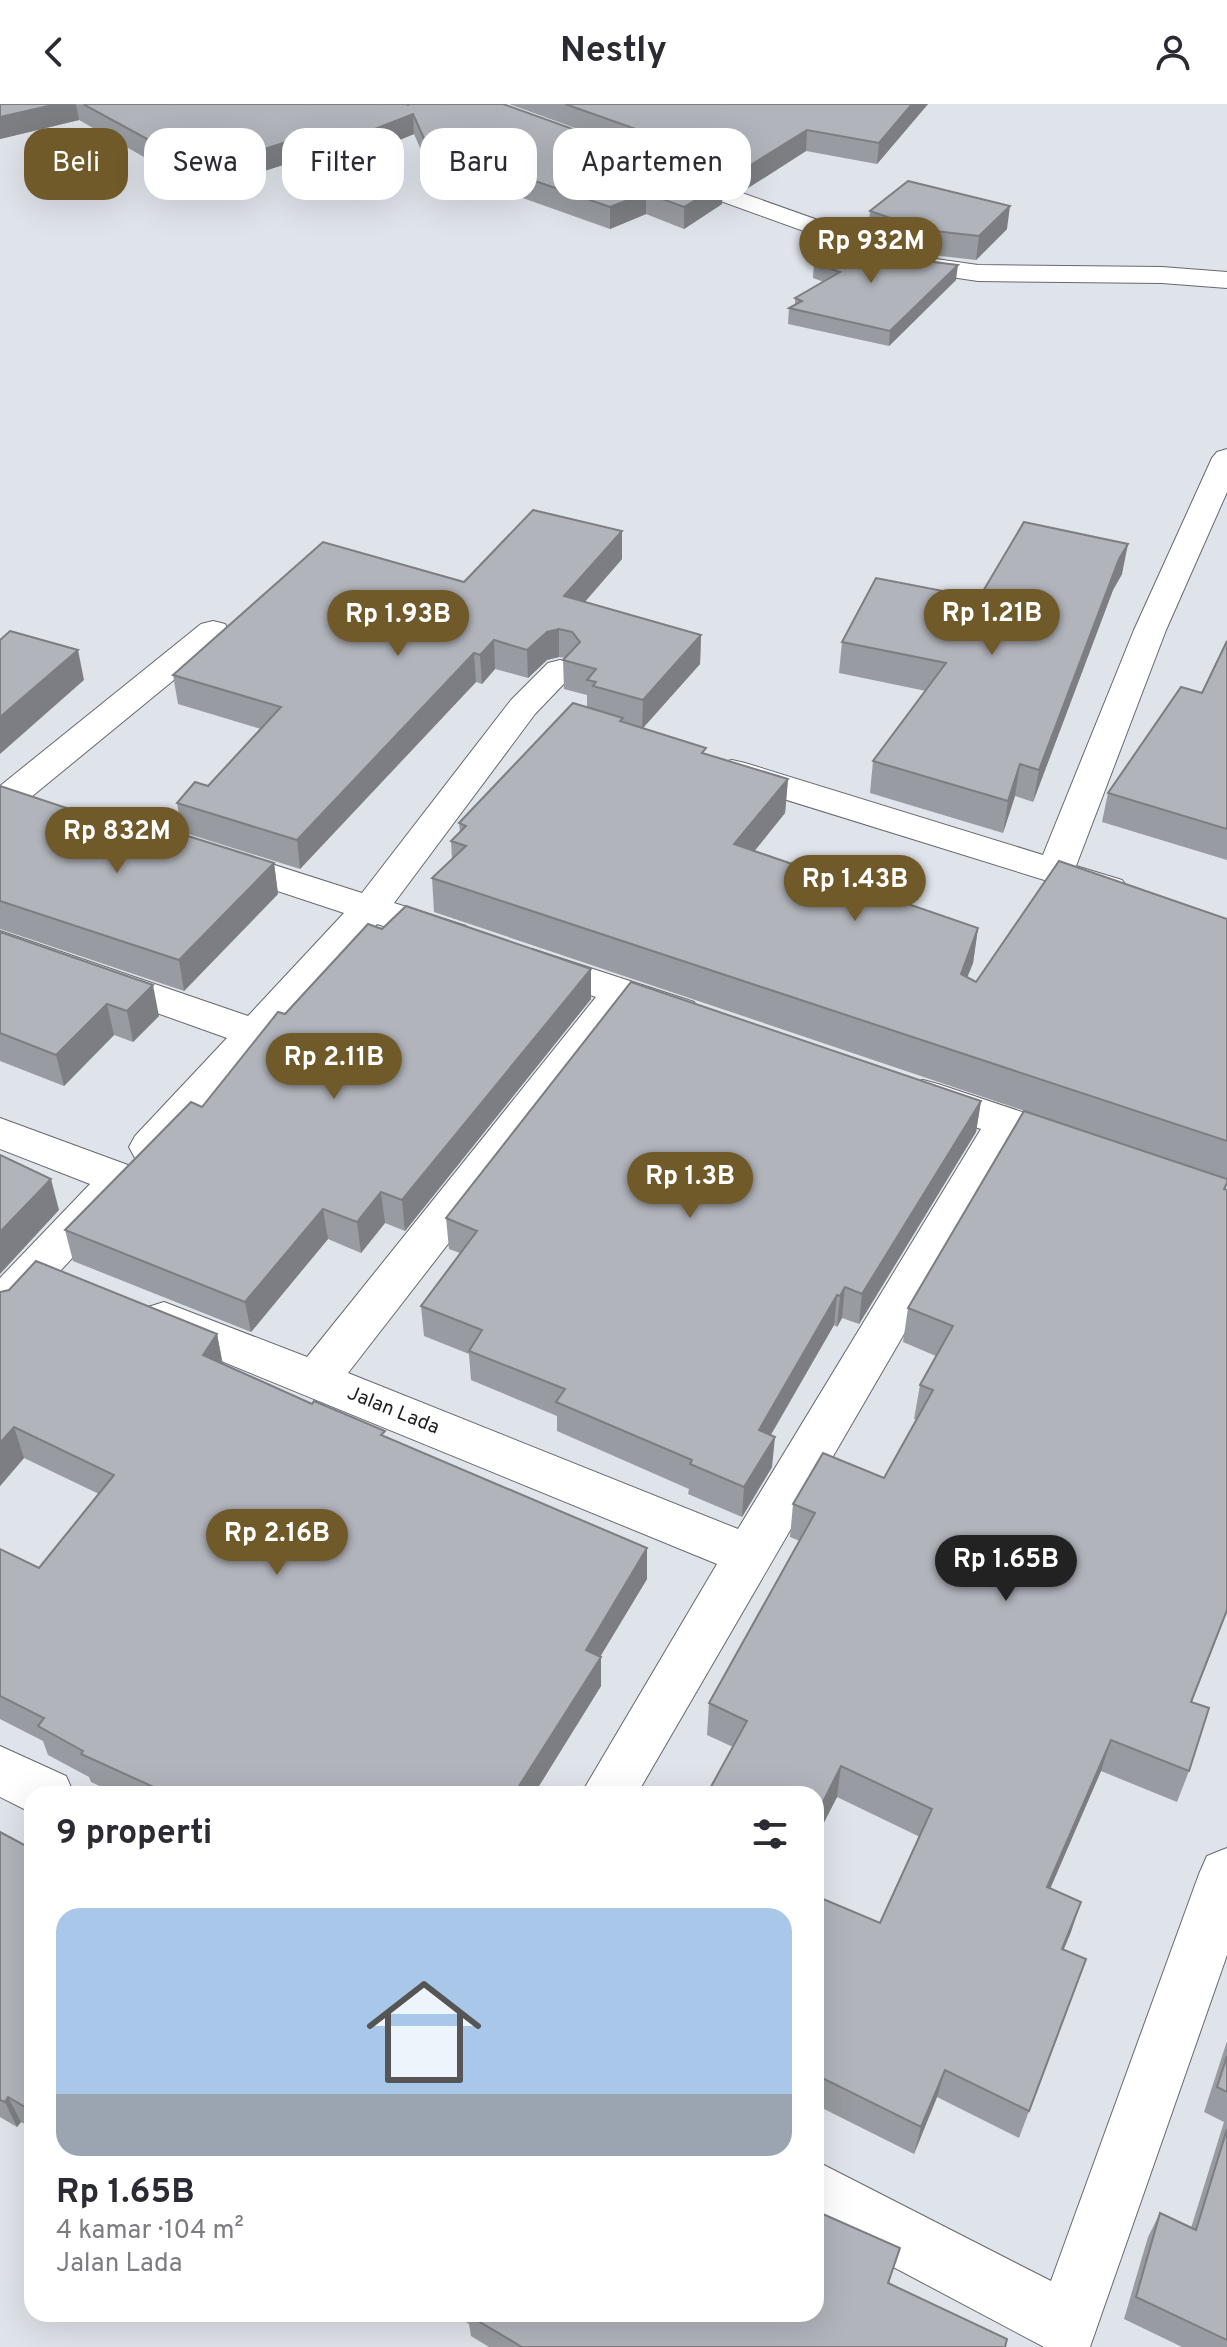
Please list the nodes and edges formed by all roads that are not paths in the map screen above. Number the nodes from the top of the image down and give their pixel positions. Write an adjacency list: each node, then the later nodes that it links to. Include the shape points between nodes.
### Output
1 (741, 200): 2 (street, via 917,264 978,273)
2 (1227, 280)
3 (1227, 458): 10 (street, via 1150,630)
4 (213, 631): 7 (street)
5 (560, 670): 12 (street, via 538,712)
6 (706, 763): 10 (street)
7 (6, 792): 8 (street)
8 (57, 808)
9 (192, 851): 12 (street)
10 (1056, 870): 11 (street)
11 (1142, 899)
12 (371, 907): 14 (street); 16 (street)
13 (0, 943): 16 (street)
14 (622, 992): 15 (street); 26 (street)
15 (710, 1022)
16 (256, 1033): 21 (street)
17 (887, 1082): 18 (street)
18 (1006, 1122): 20 (street); 27 (street)
19 (0, 1133): 21 (street)
20 (1109, 1157)
21 (121, 1179): 22 (street)
22 (37, 1268): 23 (street); 25 (street)
23 (81, 1286)
24 (125, 1304): 26 (street, Jalan Lada)
25 (0, 1307)
26 (316, 1380): 27 (street, Jalan Lada)
27 (748, 1555): 30 (street)
28 (0, 1770): 29 (street)
29 (31, 1786)
30 (613, 1786)
31 (1227, 1874): 32 (street, via 1067,2324)
32 (824, 2196)

